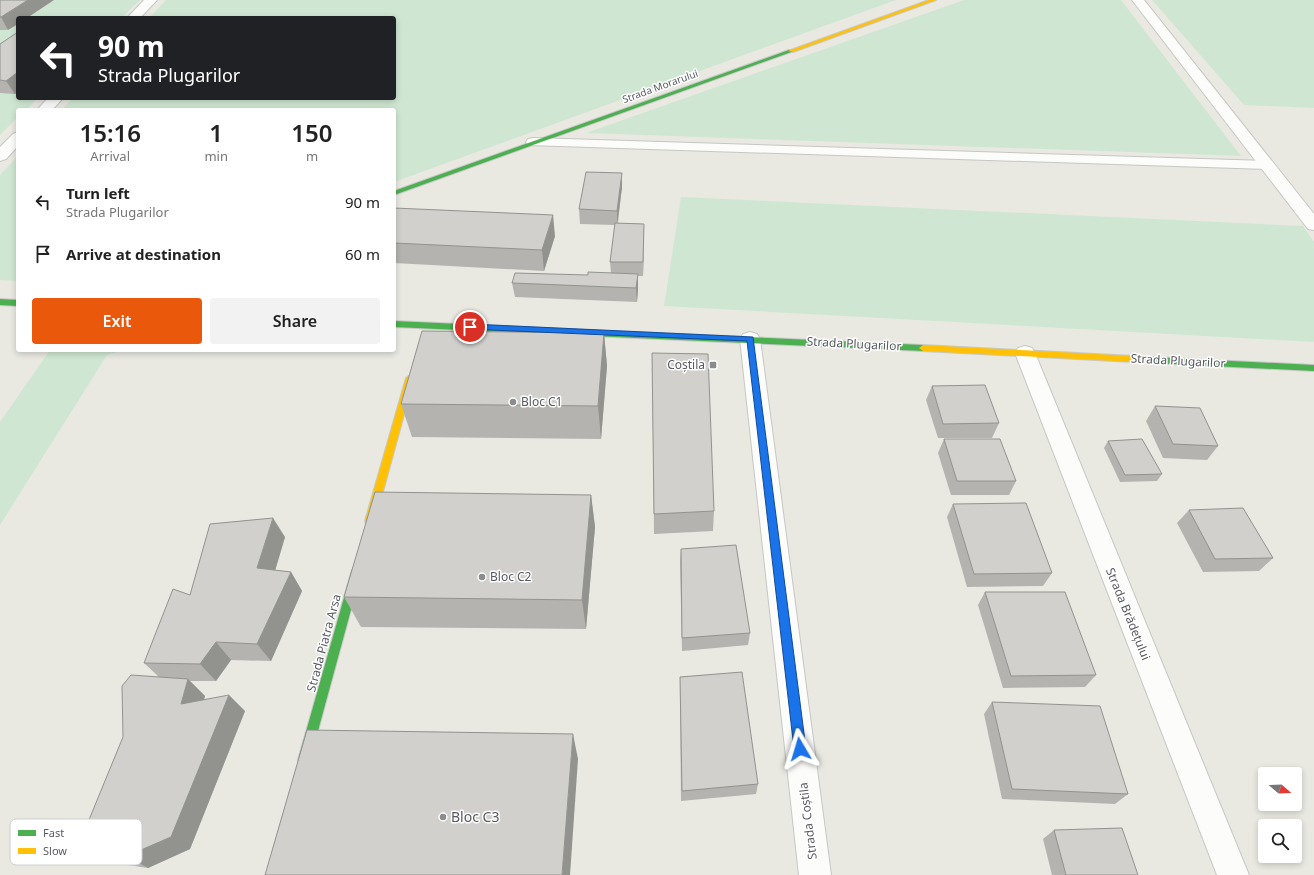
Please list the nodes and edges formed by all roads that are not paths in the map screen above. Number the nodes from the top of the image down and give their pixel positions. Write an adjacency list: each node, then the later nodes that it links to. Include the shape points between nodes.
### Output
1 (150, 0): 4 (street)
2 (934, 0): 8 (street, Strada Morarului)
3 (1138, 0): 10 (street)
4 (135, 16)
5 (54, 100): 6 (street)
6 (46, 108)
7 (16, 139): 9 (street)
8 (533, 142): 10 (lane); 11 (street, Strada Morarului)
9 (0, 156)
10 (1267, 165): 12 (street)
11 (396, 192)
12 (1314, 225)
13 (0, 302): 14 (street)
14 (16, 303)
15 (396, 324): 16 (street, Strada Plugarilor)
16 (424, 325): 17 (street); 18 (street, Strada Plugarilor)
17 (421, 336)
18 (750, 339): 19 (street, Strada Plugarilor); 25 (street, Strada Coștila)
19 (1024, 353): 20 (street, Strada Plugarilor); 26 (street, Strada Brădețului)
20 (1314, 368)
21 (411, 372): 22 (street)
22 (367, 532)
23 (359, 563): 24 (street, Strada Piatra Arsa)
24 (302, 768)
25 (815, 875)
26 (1233, 875)

